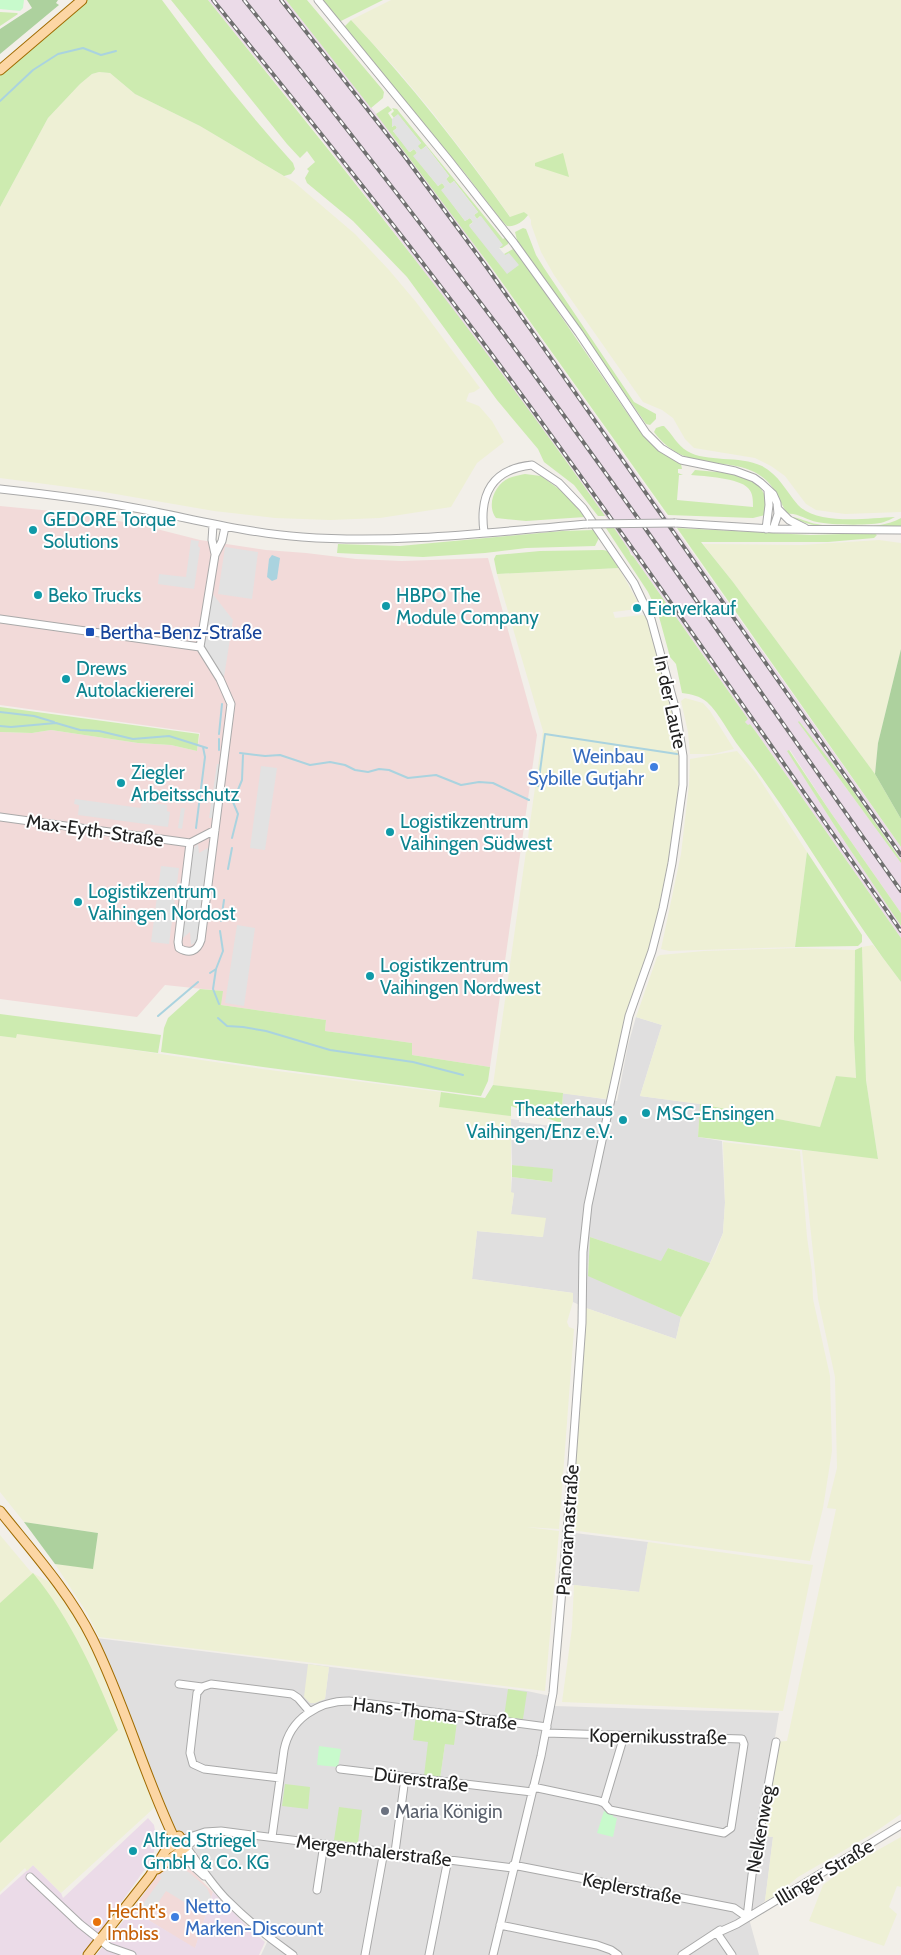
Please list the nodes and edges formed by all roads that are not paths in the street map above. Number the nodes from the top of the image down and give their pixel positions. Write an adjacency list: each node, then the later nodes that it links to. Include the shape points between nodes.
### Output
1 (82, 0): 3 (main road)
2 (318, 0): 5 (street, via 511,239 650,438 681,460 745,474)
3 (0, 70)
4 (0, 489): 7 (street, via 96,500)
5 (768, 490): 6 (street); 9 (street)
6 (778, 509): 9 (street, via 777,519); 10 (street, via 789,520)
7 (213, 525): 8 (street); 13 (street)
8 (225, 527): 12 (street, via 294,536 356,539 422,538); 13 (street)
9 (770, 529): 10 (street); 12 (street, bridge, via 675,523 588,524)
10 (810, 530): 11 (street)
11 (901, 530)
12 (484, 532): 19 (street, In der Laute, via 483,513 487,495 497,479 511,469 532,465 572,494 634,583 651,619 676,711 683,756 683,785 672,863 652,951 629,1016)
13 (215, 555): 15 (street)
14 (0, 619): 15 (street)
15 (200, 647): 17 (street, via 231,704)
16 (0, 817): 18 (street, Max-Eyth-Straße)
17 (215, 830): 18 (street); 18 (street, via 201,940 199,947 186,952 179,948 178,942)
18 (190, 843)
19 (610, 1100): 24 (street, Panoramastraße, via 588,1205 583,1252 582,1323 568,1532 553,1693)
20 (0, 1512): 35 (main road, via 83,1621 115,1687 155,1795)
21 (179, 1684): 22 (street)
22 (202, 1687): 23 (street, via 216,1684 284,1692 298,1698); 28 (street, via 196,1697 190,1753 193,1764 204,1769)
23 (310, 1712): 24 (street, Hans-Thoma-Straße, via 330,1703 349,1701); 28 (street, Hans-Thoma-Straße, via 298,1722 288,1738)
24 (546, 1730): 25 (street, Kopernikusstraße); 30 (street, Panoramastraße)
25 (624, 1736): 31 (street); 31 (street, Kopernikusstraße, via 742,1739 744,1744 731,1828 724,1833 610,1810)
26 (776, 1742): 42 (street, Nelkenweg)
27 (340, 1769): 29 (street, Dürerstraße)
28 (280, 1778): 33 (street, Hans-Thoma-Straße)
29 (405, 1778): 30 (street, Dürerstraße); 37 (street)
30 (532, 1790): 31 (street, Kopernikusstraße, via 599,1800); 39 (street, Panoramastraße)
31 (604, 1804)
32 (901, 1825): 42 (street, Illinger Straße)
33 (272, 1837): 34 (street, Mergenthalerstraße); 35 (street, Mergenthalerstraße, via 205,1832)
34 (324, 1844): 36 (street, Mergenthalerstraße); 41 (street)
35 (181, 1845): 45 (main road, via 152,1874); 48 (street, via 193,1866 262,1933)
36 (384, 1851): 37 (street, Mergenthalerstraße); 49 (street)
37 (395, 1852): 38 (street, Mergenthalerstraße)
38 (448, 1859): 39 (street, Mergenthalerstraße); 50 (street)
39 (513, 1866): 42 (street, Keplerstraße, via 734,1908); 43 (street, Panoramastraße)
40 (30, 1877): 45 (street)
41 (317, 1890)
42 (747, 1917): 44 (street, Illinger Straße)
43 (500, 1925): 51 (street, Panoramastraße); 52 (street, via 598,1945)
44 (717, 1933): 53 (street, Illinger Straße); 54 (street)
45 (100, 1941): 46 (main road); 47 (street, via 109,1948)
46 (88, 1955)
47 (132, 1955)
48 (292, 1955)
49 (365, 1955)
50 (430, 1955)
51 (493, 1955)
52 (618, 1955)
53 (682, 1955)
54 (732, 1955)

